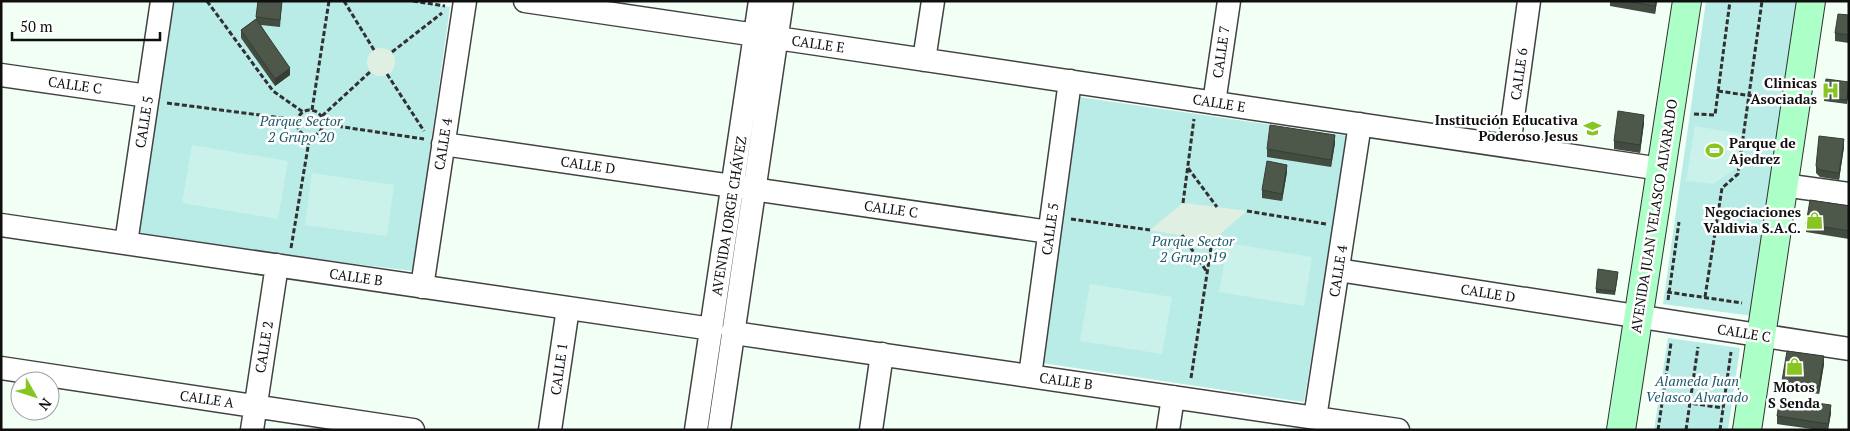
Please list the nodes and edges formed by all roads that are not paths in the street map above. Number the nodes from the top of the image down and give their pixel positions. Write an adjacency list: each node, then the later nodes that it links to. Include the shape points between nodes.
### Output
1 (162, 1): 16 (street, CALLE 5)
2 (465, 1): 19 (street, CALLE 4)
3 (525, 1): 11 (street, CALLE E)
4 (760, 1): 12 (street, AVENIDA JORGE CHÁVEZ)
5 (782, 1): 12 (street, AVENIDA JORGE CHÁVEZ)
6 (933, 1): 13 (street)
7 (1228, 1): 17 (street, CALLE 7)
8 (1687, 1): 21 (main road, AVENIDA JUAN VELASCO ALVARADO)
9 (1811, 1): 22 (main road)
10 (1525, 2): 20 (street, CALLE 6)
11 (607, 7): 12 (street, CALLE E)
12 (766, 36): 13 (street, CALLE E); 23 (street, AVENIDA JORGE CHÁVEZ)
13 (924, 60): 15 (street, CALLE E)
14 (1, 75): 16 (street, CALLE C)
15 (1070, 82): 17 (street, CALLE E); 25 (street, CALLE 5)
16 (148, 98): 27 (street, CALLE 5)
17 (1214, 103): 18 (street, CALLE E)
18 (1360, 124): 20 (street, CALLE E); 29 (street, CALLE 4)
19 (443, 144): 23 (street, CALLE D); 30 (street, CALLE 4)
20 (1509, 146): 21 (street, CALLE E)
21 (1661, 169): 32 (main road, AVENIDA JUAN VELASCO ALVARADO)
22 (1783, 185): 24 (street); 35 (main road)
23 (744, 188): 25 (street, CALLE C); 33 (street, AVENIDA JORGE CHÁVEZ); 34 (street, AVENIDA JORGE CHÁVEZ)
24 (1849, 194)
25 (1050, 224): 39 (street, CALLE 5)
26 (1, 225): 27 (street, CALLE B)
27 (126, 243): 28 (street, CALLE B)
28 (282, 266): 30 (street, CALLE B); 41 (street, CALLE 2)
29 (1338, 270): 32 (street, CALLE D); 42 (street, CALLE 4)
30 (422, 286): 31 (street, CALLE B)
31 (568, 308): 33 (street, CALLE B); 45 (street, CALLE 1)
32 (1652, 319): 35 (street, CALLE C); 51 (main road, AVENIDA JUAN VELASCO ALVARADO)
33 (712, 329): 46 (street, AVENIDA JORGE CHÁVEZ)
34 (734, 332): 37 (street, CALLE B); 47 (street, AVENIDA JORGE CHÁVEZ)
35 (1760, 336): 36 (street, CALLE C); 52 (main road)
36 (1849, 349)
37 (882, 354): 39 (street, CALLE B); 48 (street)
38 (1, 368): 41 (street, CALLE A)
39 (1030, 376): 40 (street, CALLE B)
40 (1180, 398): 42 (street, CALLE B); 49 (street)
41 (255, 406): 43 (street, CALLE 2); 44 (street, CALLE A)
42 (1315, 418): 50 (street, CALLE B)
43 (252, 430)
44 (412, 430)
45 (550, 430)
46 (696, 430)
47 (718, 430)
48 (871, 430)
49 (1168, 430)
50 (1398, 430)
51 (1621, 430)
52 (1747, 430)

